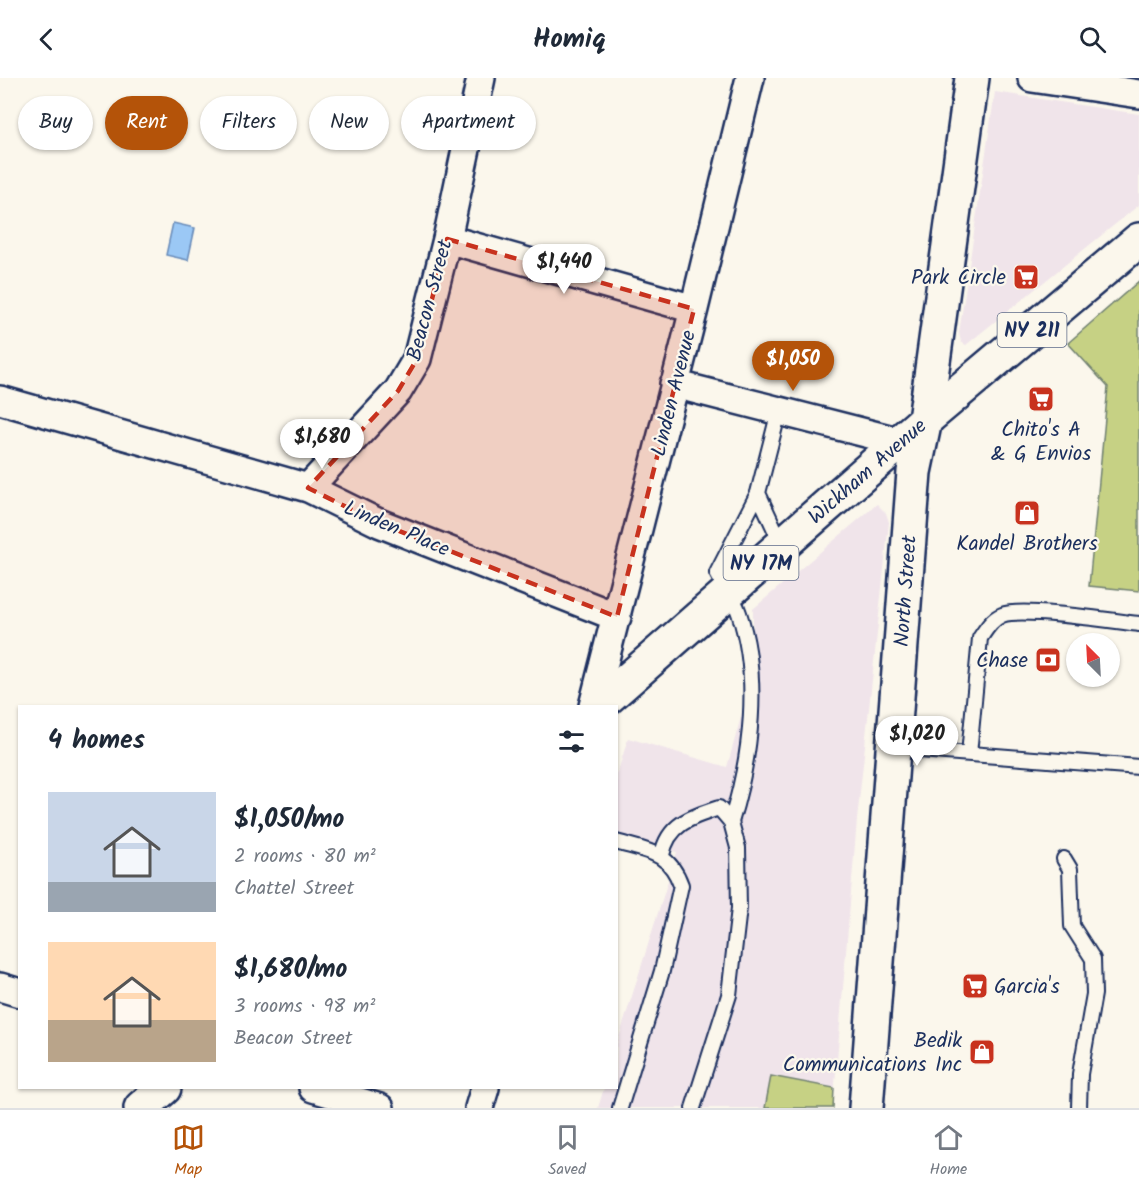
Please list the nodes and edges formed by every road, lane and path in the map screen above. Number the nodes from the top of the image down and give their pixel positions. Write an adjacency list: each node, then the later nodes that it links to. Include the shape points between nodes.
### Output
1 (482, 78): 6 (street, Beacon Street)
2 (750, 78): 8 (street, Linden Avenue)
3 (972, 78): 12 (main road, North Street)
4 (1032, 78): 5 (street)
5 (1139, 94)
6 (447, 238): 8 (street); 13 (street, Beacon Street, via 417,359 398,391)
7 (1139, 240): 12 (main road, Wickham Avenue / NY 211)
8 (694, 309): 9 (street, Linden Avenue)
9 (675, 384): 11 (street); 17 (street, Linden Avenue)
10 (0, 400): 13 (street, Linden Place)
11 (779, 411): 12 (street); 14 (lane)
12 (913, 431): 15 (main road, Wickham Avenue / NY 17M); 21 (main road, North Street, via 914,472)
13 (308, 488): 17 (street, Linden Place, via 380,523)
14 (758, 493): 15 (lane); 16 (lane, via 717,573)
15 (782, 545): 16 (main road, Wickham Avenue / NY 17M)
16 (730, 591): 20 (main road, Wickham Avenue / NY 17M); 24 (lane, via 740,613 749,656 750,688 744,782)
17 (617, 617): 19 (street, Linden Avenue)
18 (1139, 624): 22 (lane, via 1036,613 1004,614 989,625 980,638)
19 (593, 705)
20 (599, 705)
21 (894, 748): 22 (lane); 38 (main road, North Street)
22 (969, 754): 23 (lane)
23 (1139, 767)
24 (731, 822): 26 (lane, via 719,808 688,818 665,840); 37 (lane, via 738,848 739,908 729,995)
25 (618, 843): 26 (lane)
26 (662, 855): 36 (lane, via 677,873 681,885 662,970)
27 (1064, 859): 39 (lane, via 1070,869 1072,926 1093,959 1094,994 1080,1074)
28 (0, 987): 29 (street)
29 (18, 992)
30 (163, 1089): 33 (main road)
31 (316, 1089): 34 (street)
32 (485, 1089): 35 (street)
33 (141, 1108)
34 (380, 1108)
35 (479, 1108)
36 (620, 1108)
37 (693, 1108)
38 (866, 1108)
39 (1079, 1108)

